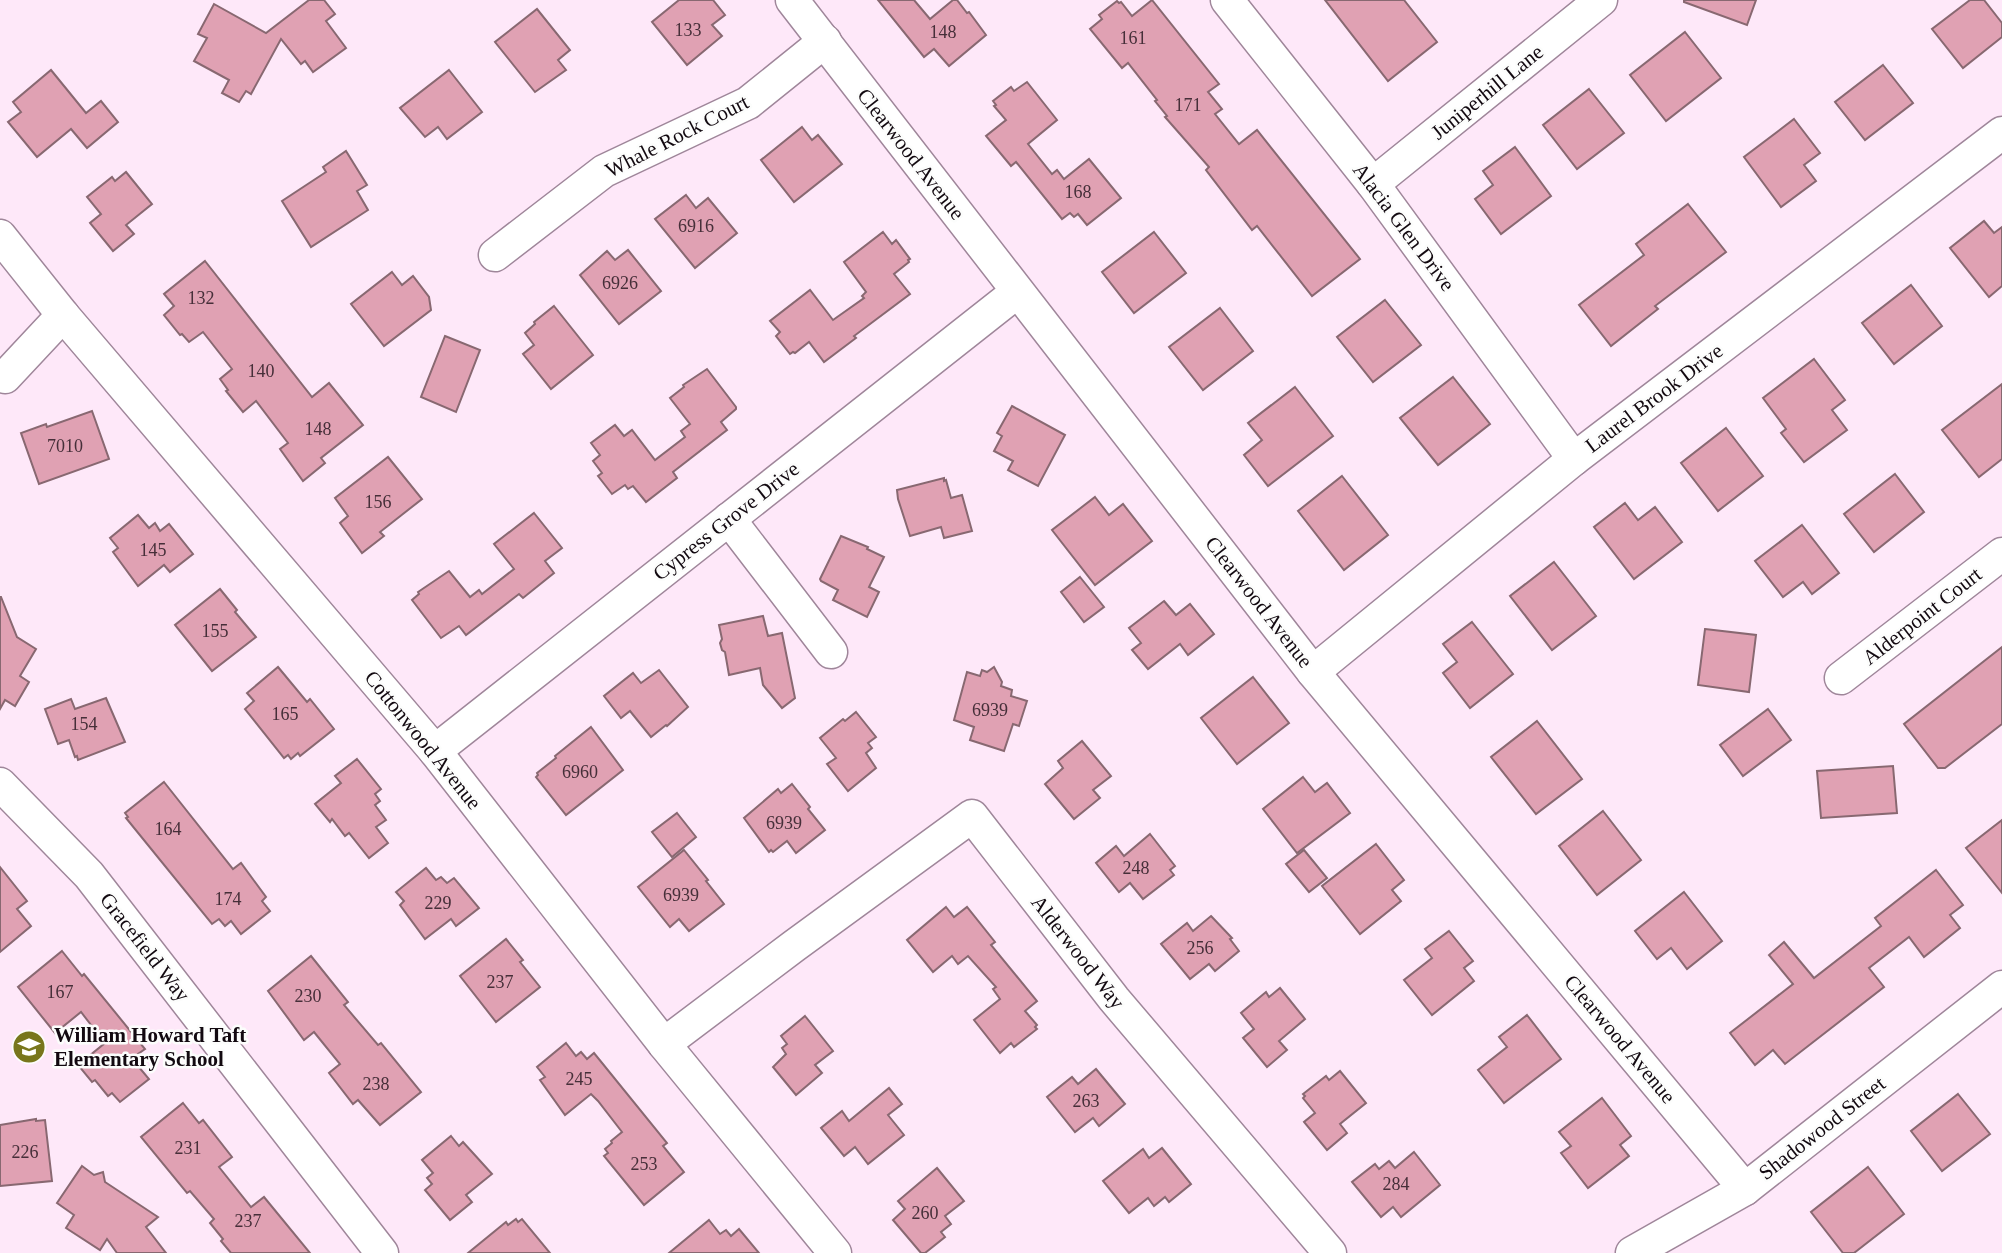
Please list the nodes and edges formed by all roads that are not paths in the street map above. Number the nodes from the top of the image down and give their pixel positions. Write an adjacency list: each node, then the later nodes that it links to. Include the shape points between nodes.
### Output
1 (792, 0): 4 (street, Clearwood Avenue)
2 (1227, 0): 6 (street, Alacia Glen Drive)
3 (1601, 0): 6 (street, Juniperhill Lane)
4 (824, 41): 8 (street, Whale Rock Court, via 748,103 604,171); 9 (street, Clearwood Avenue)
5 (2002, 133): 12 (street, Laurel Brook Drive)
6 (1373, 184): 12 (street, Alacia Glen Drive)
7 (0, 236): 10 (street, Cottonwood Avenue)
8 (495, 255)
9 (1017, 292): 13 (street, Cypress Grove Drive); 16 (street, Clearwood Avenue)
10 (63, 315): 11 (street); 18 (street, Cottonwood Avenue)
11 (5, 377)
12 (1574, 459): 16 (street, Laurel Brook Drive)
13 (729, 519): 15 (street); 18 (street, Cypress Grove Drive)
14 (2002, 554): 17 (street, Alderpoint Court)
15 (831, 652)
16 (1313, 672): 22 (street, Clearwood Avenue)
17 (1841, 678)
18 (435, 751): 21 (street, Cottonwood Avenue)
19 (0, 784): 23 (street, Gracefield Way, via 89,875)
20 (2002, 987): 22 (street, Shadowood Street)
21 (664, 1044): 24 (street, Cottonwood Avenue); 25 (street, Alderwood Way, via 972,816 1114,999)
22 (1745, 1189): 26 (street, Shadowood Street)
23 (382, 1253)
24 (835, 1253)
25 (1330, 1253)
26 (1632, 1253)

